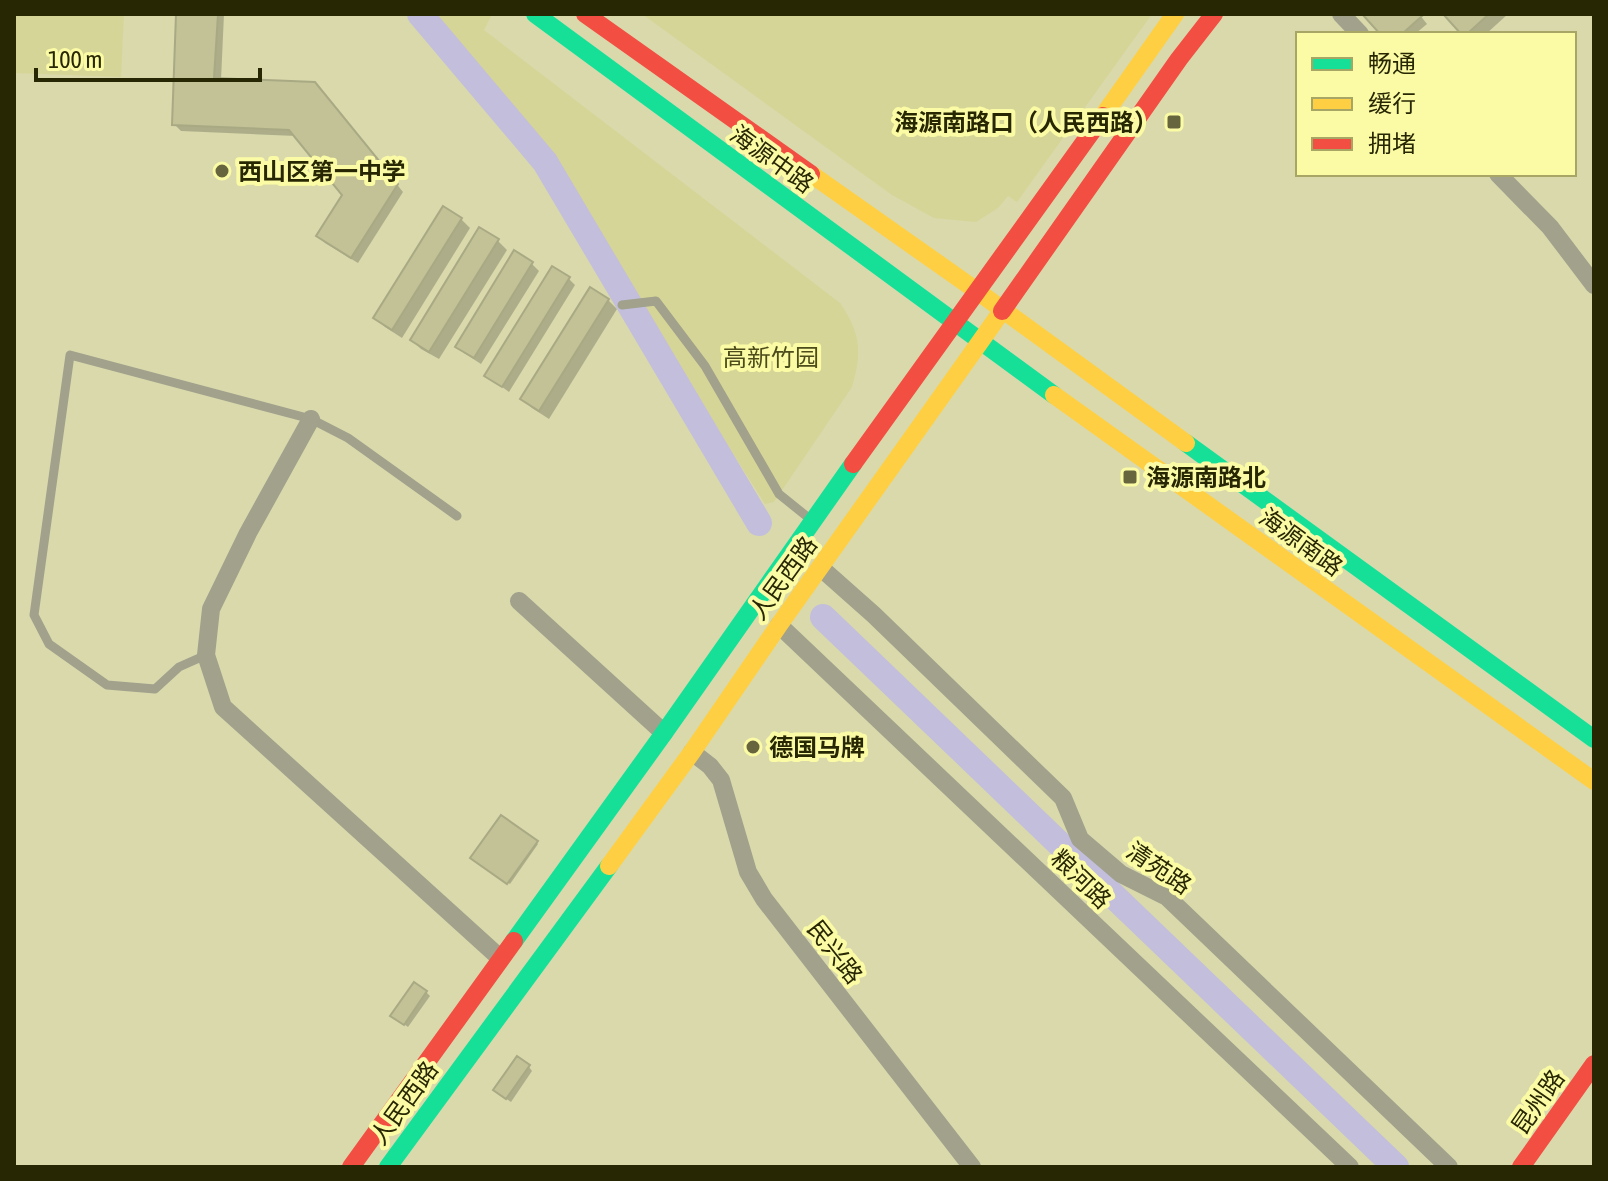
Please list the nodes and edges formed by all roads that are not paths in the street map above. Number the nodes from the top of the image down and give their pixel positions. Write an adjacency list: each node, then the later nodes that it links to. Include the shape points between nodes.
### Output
1 (535, 14): 12 (main road, 海源中路)
2 (585, 14): 9 (main road, 海源中路)
3 (1175, 14): 9 (main road, 人民西路)
4 (1214, 14): 11 (main road, 人民西路)
5 (1341, 14): 6 (street)
6 (1358, 32)
7 (1500, 176): 8 (street, via 1550,227)
8 (1594, 285)
9 (977, 291): 11 (main road, 海源中路); 12 (main road, 人民西路)
10 (622, 305): 16 (lane, via 656,301 705,366 779,494)
11 (1003, 311): 13 (main road, 人民西路); 22 (main road, 海源南路)
12 (954, 322): 13 (main road, 海源中路); 16 (main road, 人民西路)
13 (980, 342): 17 (main road, 人民西路); 24 (main road, 海源南路)
14 (311, 419): 15 (lane, via 348,438); 20 (street, via 211,609); 20 (lane, via 70,355 34,615 49,644 107,685 155,689 179,667)
15 (457, 516)
16 (813, 521): 21 (main road, 人民西路)
17 (821, 568): 19 (main road, 人民西路); 28 (street, 清苑路, via 1063,798 1080,839 1121,874 1167,897)
18 (519, 601): 21 (street)
19 (779, 625): 23 (main road, 人民西路); 32 (street, 粮河路)
20 (206, 655): 25 (street, via 223,707)
21 (664, 733): 25 (main road, 人民西路)
22 (1594, 739)
23 (692, 752): 30 (main road, 人民西路); 31 (street, 民兴路, via 721,780 748,872 764,899)
24 (1594, 781)
25 (500, 958): 29 (main road, 人民西路)
26 (1594, 1064): 33 (main road, 昆州路)
27 (1594, 1092): 34 (main road, 昆州路)
28 (1441, 1164)
29 (351, 1167)
30 (388, 1167)
31 (972, 1167)
32 (1350, 1167)
33 (1521, 1167)
34 (1540, 1167)

